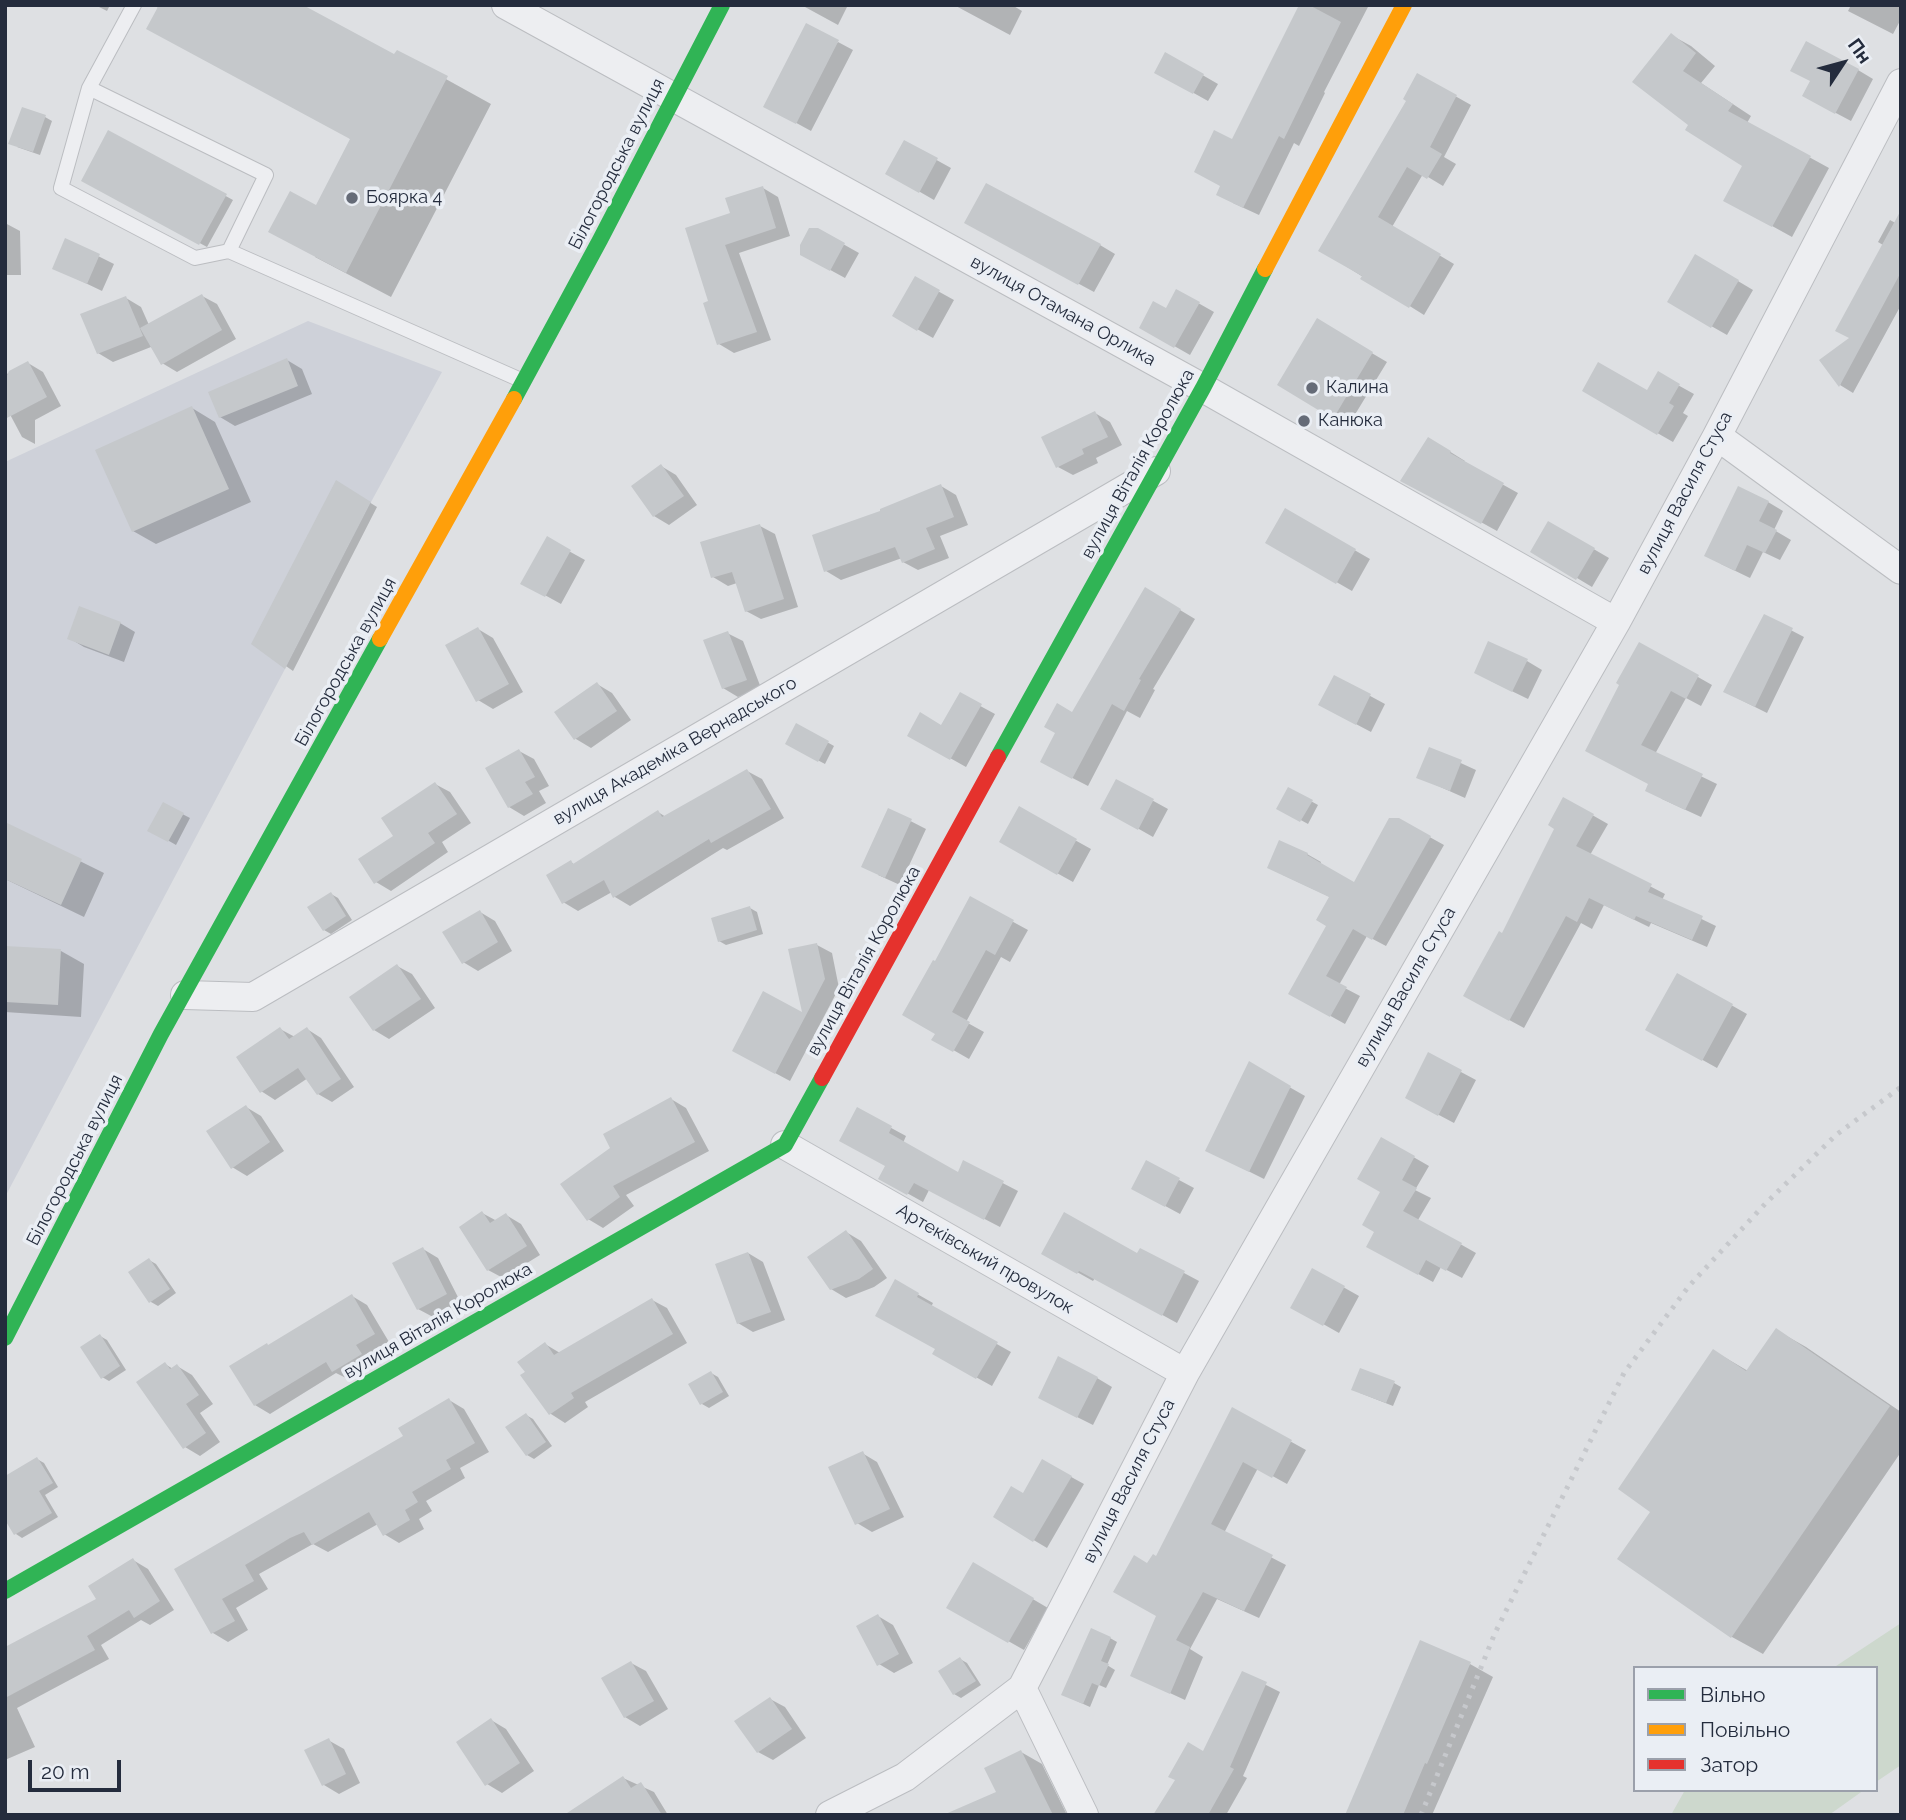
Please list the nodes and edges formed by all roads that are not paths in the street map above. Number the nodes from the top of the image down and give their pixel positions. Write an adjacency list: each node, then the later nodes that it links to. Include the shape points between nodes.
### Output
1 (134, 5): 6 (lane)
2 (506, 5): 7 (street, вулиця Отамана Орлика)
3 (722, 5): 7 (street, Білогородська вулиця)
4 (1404, 5): 10 (street, вулиця Віталія Королюка)
5 (1901, 83): 11 (street, вулиця Василя Стуса)
6 (89, 88): 8 (lane, via 266,175); 8 (lane, via 61,188 195,258)
7 (673, 97): 9 (street, Білогородська вулиця); 10 (street, вулиця Отамана Орлика)
8 (229, 251): 9 (lane)
9 (523, 382): 15 (street, Білогородська вулиця)
10 (1203, 388): 12 (street, вулиця Віталія Королюка); 14 (street, вулиця Отамана Орлика)
11 (1717, 436): 13 (street); 14 (street, вулиця Василя Стуса)
12 (1156, 471): 15 (street, вулиця Академіка Вернадського, via 253,997); 16 (street, вулиця Віталія Королюка)
13 (1901, 570)
14 (1616, 622): 18 (street, вулиця Василя Стуса)
15 (185, 995): 17 (street, Білогородська вулиця)
16 (785, 1145): 18 (street, Артеківський провулок); 19 (street, вулиця Віталія Королюка)
17 (5, 1338)
18 (1185, 1373): 20 (street, вулиця Василя Стуса)
19 (5, 1591)
20 (1022, 1688): 21 (street, вулиця Василя Стуса, via 905,1777); 22 (street)
21 (830, 1815)
22 (1084, 1815)

